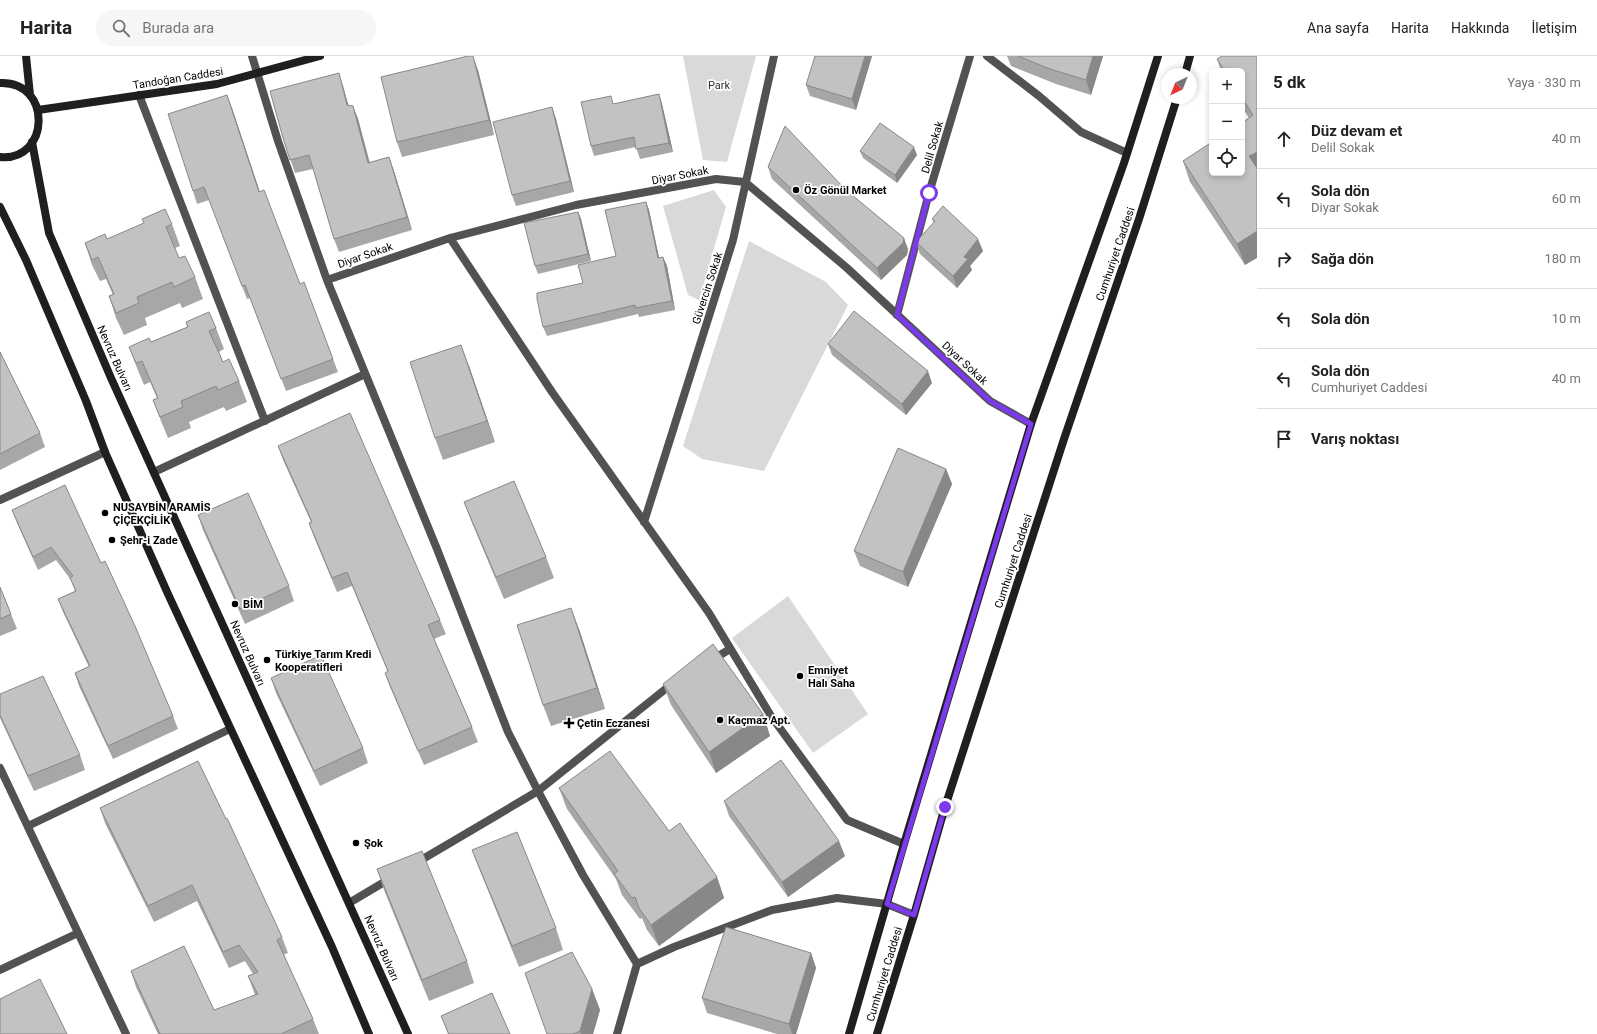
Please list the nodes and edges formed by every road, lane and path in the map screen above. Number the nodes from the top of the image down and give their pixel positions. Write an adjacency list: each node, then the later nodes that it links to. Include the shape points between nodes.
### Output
1 (26, 56): 12 (main road)
2 (252, 56): 10 (street)
3 (320, 56): 10 (main road, Tandoğan Caddesi)
4 (774, 56): 19 (street, Güvercin Sokak)
5 (970, 56): 23 (street, Delil Sokak, via 929,193)
6 (987, 56): 17 (street, via 1081,132)
7 (1158, 56): 17 (main road)
8 (1190, 56): 9 (main road)
9 (1186, 68)
10 (256, 73): 13 (main road, Tandoğan Caddesi, via 217,84); 22 (street)
11 (0, 83): 12 (main road, via 20,87)
12 (30, 95): 15 (main road)
13 (140, 95): 15 (main road, Tandoğan Caddesi); 25 (street)
14 (1175, 104): 43 (main road, Cumhuriyet Caddesi, via 1139,220 1061,446 945,807)
15 (38, 110): 16 (main road, via 39,128)
16 (32, 142): 18 (main road, via 17,154); 28 (main road, Nevruz Bulvarı, via 49,232)
17 (1127, 153): 26 (main road)
18 (0, 157)
19 (745, 182): 21 (street, Diyar Sokak, via 716,179 576,205); 23 (street, Diyar Sokak, via 847,268); 30 (street, Güvercin Sokak, via 734,240)
20 (0, 207): 27 (main road, via 26,260)
21 (450, 238): 22 (street, Diyar Sokak); 30 (street, via 552,392)
22 (327, 280): 24 (street)
23 (897, 315): 26 (street, Diyar Sokak, via 990,401)
24 (365, 374): 25 (street); 36 (street, via 508,732)
25 (265, 421): 28 (street)
26 (1031, 424): 38 (main road)
27 (105, 452): 29 (street); 34 (main road)
28 (154, 472): 41 (main road, Nevruz Bulvarı)
29 (0, 500)
30 (644, 522): 31 (street)
31 (730, 649): 32 (street); 38 (street, via 771,716 847,820)
32 (705, 664)
33 (680, 680): 36 (street)
34 (230, 729): 37 (street); 48 (main road, via 332,947)
35 (0, 768): 37 (street)
36 (538, 791): 39 (street); 45 (street, via 583,875)
37 (28, 826): 44 (street)
38 (904, 844): 42 (main road)
39 (410, 867)
40 (396, 875): 41 (street)
41 (349, 903): 49 (main road, Nevruz Bulvarı)
42 (887, 904): 43 (street); 45 (street, via 836,898 772,910); 51 (main road)
43 (914, 915): 52 (main road, Cumhuriyet Caddesi)
44 (78, 932): 46 (street); 47 (street)
45 (637, 964): 50 (street)
46 (0, 970)
47 (126, 1034)
48 (369, 1034)
49 (408, 1034)
50 (617, 1034)
51 (849, 1034)
52 (877, 1034)

